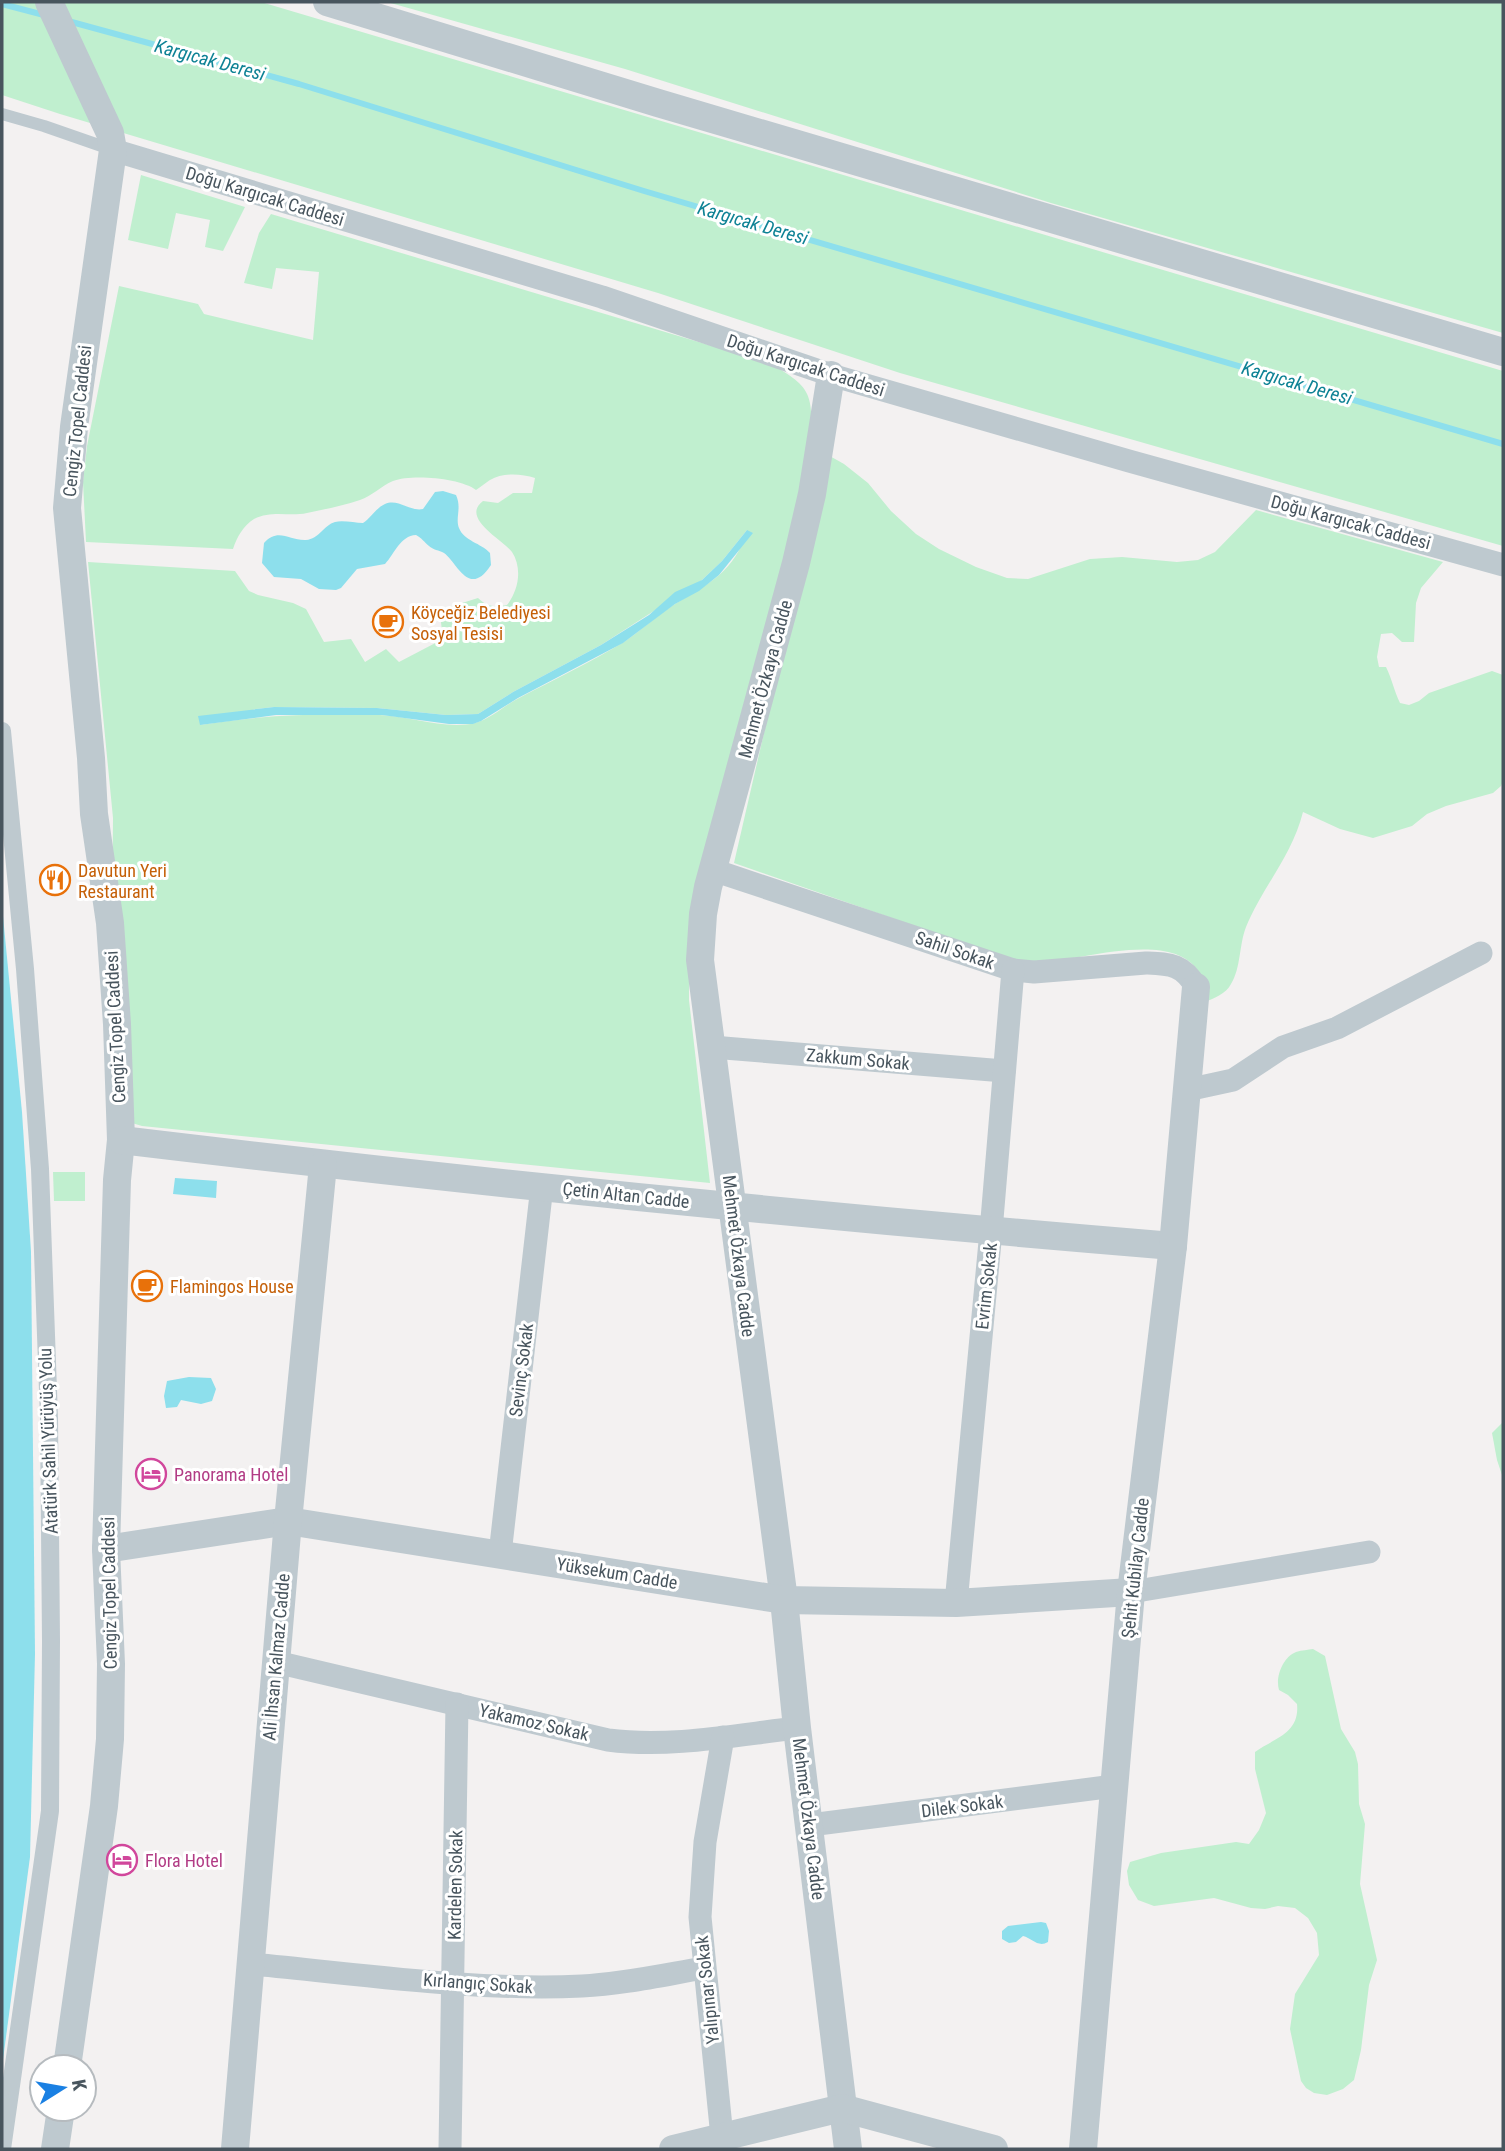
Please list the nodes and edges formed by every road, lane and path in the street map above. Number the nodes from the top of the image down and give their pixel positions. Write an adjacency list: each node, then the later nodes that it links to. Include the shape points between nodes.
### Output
1 (49, 2): 4 (street)
2 (327, 2): 5 (street)
3 (2, 114): 4 (lane)
4 (111, 142): 6 (street, Doğu Kargıcak Caddesi); 16 (street, Cengiz Topel Caddesi, via 68,508 94,814 110,923)
5 (1503, 352)
6 (831, 375): 7 (street, Doğu Kargıcak Caddesi); 9 (street, Mehmet Özkaya Cadde, via 800,550)
7 (1503, 565)
8 (2, 730): 42 (street, Atatürk Sahil Yürüyüş Yolu, via 40,1169 51,1615 50,1811)
9 (713, 870): 11 (street, Sahil Sokak); 13 (street, Mehmet Özkaya Cadde, via 703,914 700,961)
10 (1481, 953): 15 (street, via 1337,1028 1283,1047 1233,1080)
11 (1013, 970): 12 (street, Sahil Sokak, via 1164,964 1189,974); 14 (street, Evrim Sokak)
12 (1196, 988): 15 (street, Şehit Kubilay Cadde)
13 (712, 1047): 14 (street, Zakkum Sokak); 19 (street, Mehmet Özkaya Cadde)
14 (1004, 1071): 20 (street, Evrim Sokak)
15 (1187, 1090): 21 (street, Şehit Kubilay Cadde)
16 (121, 1140): 17 (street, Çetin Altan Cadde); 23 (street, Cengiz Topel Caddesi)
17 (323, 1164): 18 (street, Çetin Altan Cadde); 22 (street, Ali İhsan Kalmaz Cadde)
18 (542, 1186): 19 (street, Çetin Altan Cadde); 25 (street, Sevinç Sokak)
19 (733, 1206): 20 (street, Çetin Altan Cadde); 27 (street, Mehmet Özkaya Cadde)
20 (992, 1231): 21 (street, Çetin Altan Cadde); 28 (street, Evrim Sokak)
21 (1173, 1246): 26 (street, Şehit Kubilay Cadde)
22 (288, 1521): 23 (street, Yüksekum Cadde); 25 (street, Yüksekum Cadde); 29 (street, Ali İhsan Kalmaz Cadde)
23 (106, 1549): 38 (street, Cengiz Topel Caddesi, via 110,1738)
24 (1369, 1552): 26 (street)
25 (500, 1554): 27 (street, Yüksekum Cadde)
26 (1131, 1592): 28 (street, Yüksekum Cadde); 33 (street, Şehit Kubilay Cadde)
27 (784, 1600): 28 (street, Yüksekum Cadde); 31 (street, Mehmet Özkaya Cadde)
28 (956, 1603)
29 (276, 1662): 30 (street, Yakamoz Sokak); 35 (street, Ali İhsan Kalmaz Cadde)
30 (457, 1704): 32 (street, Yakamoz Sokak, via 628,1742); 37 (street, Kardelen Sokak)
31 (797, 1728): 32 (street, Yakamoz Sokak); 34 (street, Mehmet Özkaya Cadde)
32 (723, 1737): 36 (street, Yalıpınar Sokak, via 705,1842 700,1917)
33 (1114, 1786): 34 (street, Dilek Sokak); 49 (street, Şehit Kubilay Cadde)
34 (810, 1825): 39 (street, Mehmet Özkaya Cadde)
35 (251, 1964): 37 (street, Kırlangıç Sokak); 44 (street, Ali İhsan Kalmaz Cadde)
36 (704, 1968): 37 (street, Kırlangıç Sokak, via 584,1986); 41 (street, Yalıpınar Sokak)
37 (453, 1982): 45 (street, Kardelen Sokak)
38 (69, 2053)
39 (842, 2108): 41 (street); 47 (street, Mehmet Özkaya Cadde); 48 (street)
40 (59, 2123): 43 (street)
41 (722, 2137): 46 (street)
42 (2, 2149)
43 (55, 2149)
44 (235, 2149)
45 (450, 2149)
46 (673, 2149)
47 (848, 2149)
48 (994, 2149)
49 (1083, 2149)

